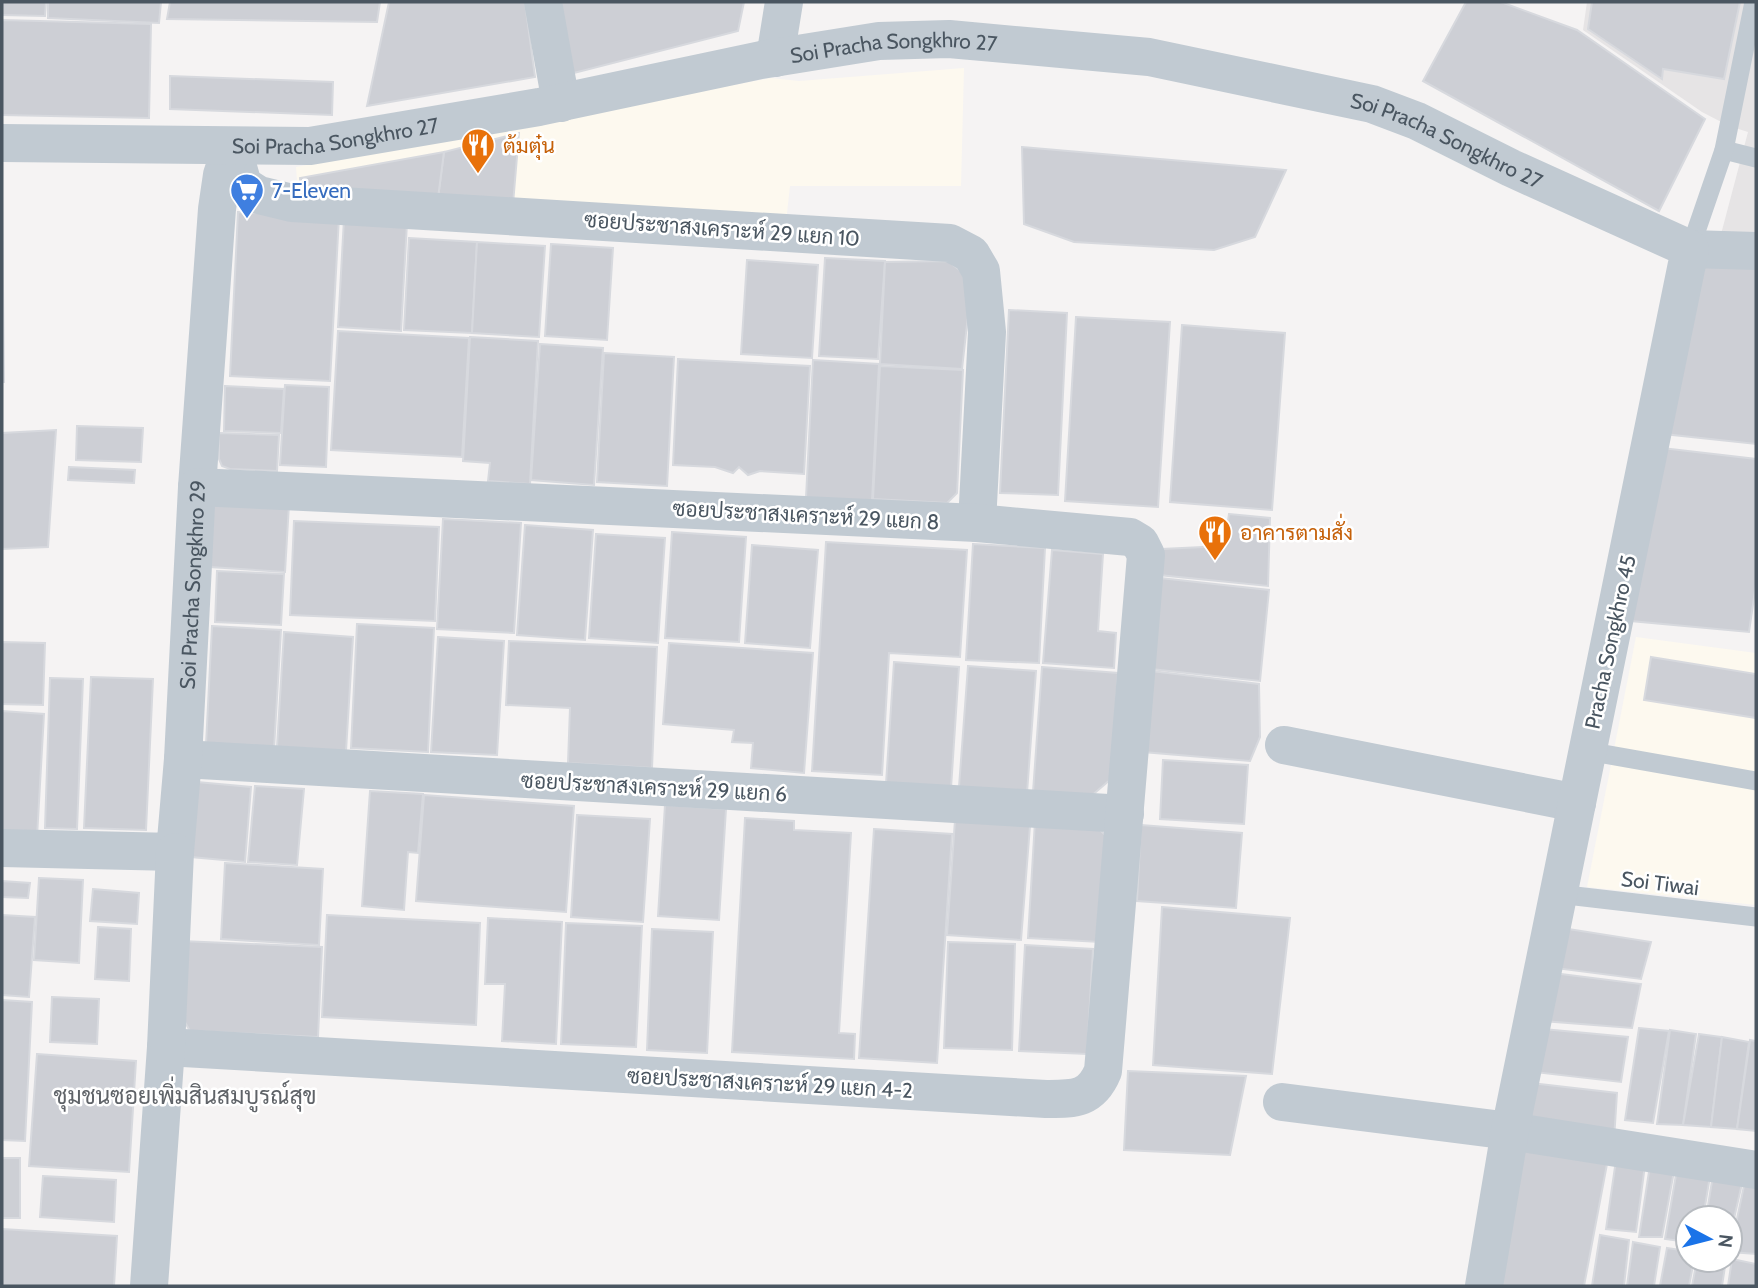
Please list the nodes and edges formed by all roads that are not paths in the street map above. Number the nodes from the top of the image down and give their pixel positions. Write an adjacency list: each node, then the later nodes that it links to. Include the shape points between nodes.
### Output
1 (543, 2): 5 (street)
2 (784, 2): 4 (street)
3 (1754, 2): 8 (lane, Pracha Songkhro 45)
4 (775, 58): 5 (street, Soi Pracha Songkhro 27); 10 (street, Soi Pracha Songkhro 27, via 879,41 949,39 1149,57 1332,95 1418,121)
5 (561, 103): 7 (street, Soi Pracha Songkhro 27, via 310,146)
6 (2, 143): 7 (street, Soi Pracha Songkhro 27)
7 (232, 146): 12 (street, Soi Pracha Songkhro 29, via 217,209); 13 (street, ซอยประชาสงเคราะห์ 29 แยก 10, via 243,185 259,195 292,203 950,243 971,254 981,271 987,332)
8 (1724, 150): 9 (lane); 10 (lane, Pracha Songkhro 45)
9 (1756, 158)
10 (1690, 250): 11 (street, Soi Pracha Songkhro 27); 15 (street, Pracha Songkhro 45)
11 (1756, 251)
12 (197, 487): 13 (street, ซอยประชาสงเคราะห์ 29 แยก 8); 16 (street, Soi Pracha Songkhro 29)
13 (977, 523): 19 (street, ซอยประชาสงเคราะห์ 29 แยก 8, via 1117,535 1140,543 1146,555)
14 (1284, 746): 18 (street)
15 (1587, 751): 17 (lane); 18 (street, Pracha Songkhro 45)
16 (183, 759): 19 (street, ซอยประชาสงเคราะห์ 29 แยก 6); 21 (street, Soi Pracha Songkhro 29)
17 (1756, 780)
18 (1577, 803): 22 (street, Pracha Songkhro 45)
19 (1125, 814): 24 (street, ซอยประชาสงเคราะห์ 29 แยก 4-2, via 1103,1071 1097,1086 1076,1099)
20 (2, 848): 21 (street)
21 (175, 852): 24 (street, Soi Pracha Songkhro 29)
22 (1558, 894): 23 (lane, Soi Tiwai); 26 (street, Pracha Songkhro 45)
23 (1756, 917)
24 (166, 1047): 28 (street, Soi Pracha Songkhro 29)
25 (1282, 1102): 26 (street)
26 (1510, 1131): 27 (street); 29 (street, Pracha Songkhro 45)
27 (1756, 1170)
28 (149, 1286)
29 (1484, 1286)

